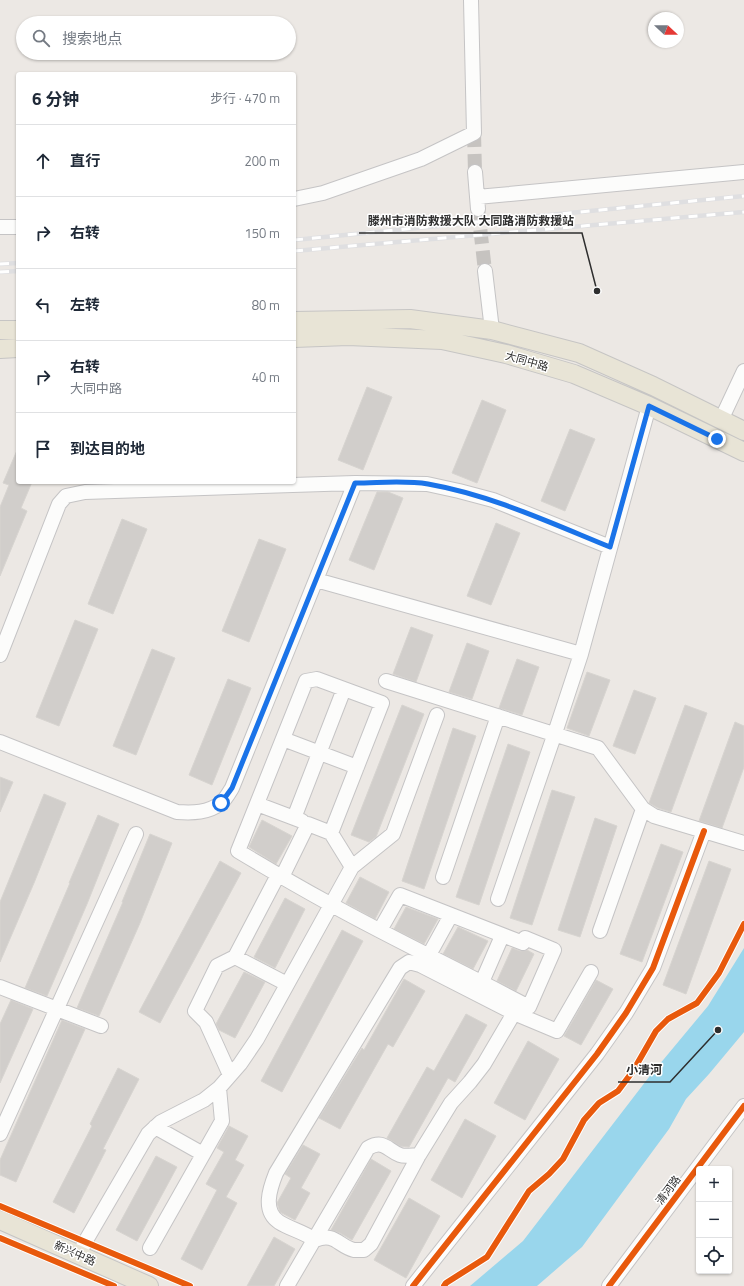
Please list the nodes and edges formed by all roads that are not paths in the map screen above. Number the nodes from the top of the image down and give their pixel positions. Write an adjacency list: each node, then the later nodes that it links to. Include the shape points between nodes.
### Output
1 (471, 0): 4 (street, via 474,133 421,159 323,193)
2 (475, 172): 3 (street, via 478,203)
3 (744, 172)
4 (296, 199)
5 (0, 227): 6 (street)
6 (16, 227)
7 (485, 271): 11 (street)
8 (296, 321): 11 (main road, 大同中路, via 410,319)
9 (0, 330): 10 (main road)
10 (16, 330)
11 (492, 330): 17 (main road, 大同中路, via 579,353)
12 (296, 338): 16 (main road, 大同中路, via 348,336 442,340 506,354 574,374)
13 (16, 348): 14 (main road)
14 (0, 349)
15 (744, 371): 17 (street)
16 (649, 406): 19 (main road, 大同中路); 25 (street)
17 (721, 420): 18 (main road, 大同中路)
18 (744, 431)
19 (744, 452)
20 (355, 483): 22 (street); 25 (street, via 426,484 459,491 492,500); 26 (street)
21 (284, 484): 23 (street)
22 (296, 484)
23 (214, 485): 24 (street)
24 (164, 486): 28 (street, via 85,492 66,496 59,504)
25 (610, 547): 27 (street)
26 (316, 580): 27 (street); 35 (street, via 232,788 216,806 193,814 177,812)
27 (581, 654): 33 (street)
28 (0, 655)
29 (386, 681): 32 (street)
30 (344, 689): 34 (street, via 317,679 306,681); 36 (street); 37 (street, via 382,703)
31 (437, 715): 46 (street, via 393,834)
32 (498, 716): 33 (street); 48 (street)
33 (555, 734): 39 (street, via 598,748); 49 (street)
34 (283, 739): 36 (street); 38 (street)
35 (0, 742)
36 (320, 753): 37 (street); 40 (street)
37 (357, 767): 43 (street)
38 (257, 804): 40 (street); 47 (street, via 238,851)
39 (643, 809): 42 (street, via 654,816); 53 (street)
40 (294, 818): 41 (street)
41 (308, 824): 43 (street); 47 (street)
42 (704, 831): 45 (street); 77 (street, via 653,968 626,1013 597,1054)
43 (331, 833): 46 (street)
44 (136, 834): 61 (street)
45 (744, 843)
46 (352, 867): 50 (street)
47 (280, 876): 50 (street); 56 (street)
48 (443, 877)
49 (498, 900)
50 (330, 904): 52 (street); 59 (street)
51 (451, 915): 52 (street, via 400,895); 54 (street); 55 (street)
52 (380, 930): 55 (street)
53 (600, 931)
54 (502, 936): 58 (street); 58 (street, via 523,944 525,938 554,950 529,1007)
55 (429, 955): 58 (street)
56 (234, 957): 59 (street); 64 (street, via 217,966 195,1011 206,1022)
57 (591, 972): 62 (street, via 556,1031)
58 (482, 982)
59 (287, 984): 64 (street, via 256,1039)
60 (0, 987): 61 (street)
61 (57, 1009): 63 (street); 68 (street)
62 (514, 1013): 70 (street, via 484,1064 451,1103); 72 (street, via 420,965 409,962 400,968 276,1173 270,1189 270,1213 278,1222)
63 (102, 1026)
64 (230, 1075): 65 (street)
65 (219, 1088): 67 (street, via 204,1100); 69 (street, via 222,1122)
66 (742, 1110): 78 (street, 清河路)
67 (155, 1127): 69 (street); 74 (street, via 148,1134)
68 (0, 1134)
69 (203, 1154): 73 (street)
70 (419, 1155): 72 (street, via 402,1156 381,1145 368,1148); 72 (street, via 371,1244 364,1250 354,1250 323,1236)
71 (0, 1220): 74 (main road, 新兴中路)
72 (315, 1240): 76 (street)
73 (150, 1248)
74 (79, 1255): 75 (main road, 新兴中路)
75 (149, 1286)
76 (287, 1286)
77 (413, 1286)
78 (609, 1286)

